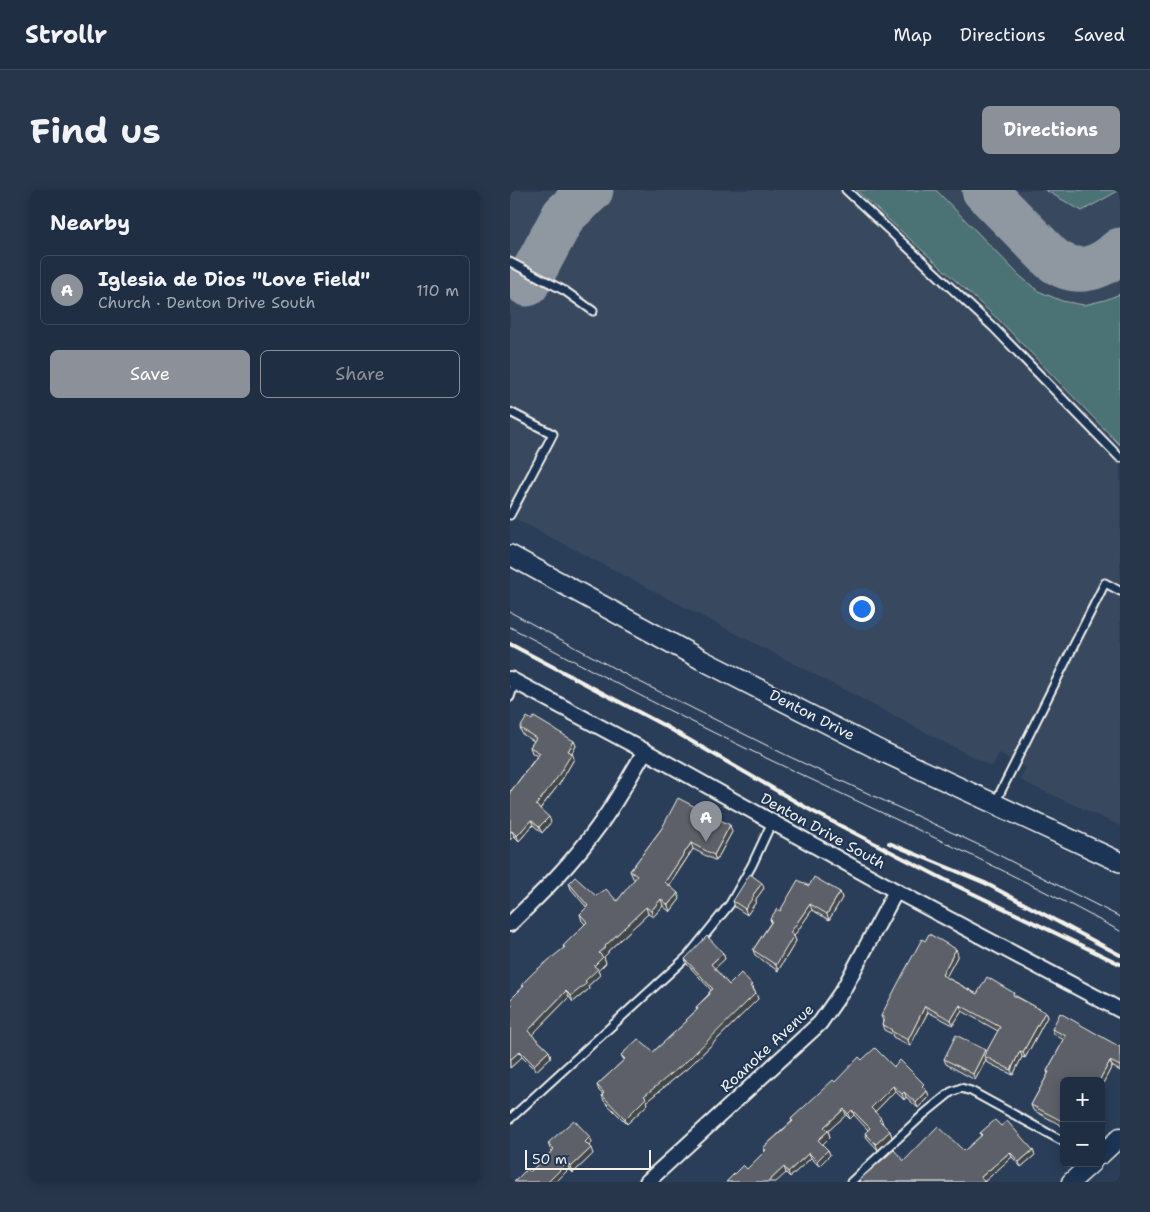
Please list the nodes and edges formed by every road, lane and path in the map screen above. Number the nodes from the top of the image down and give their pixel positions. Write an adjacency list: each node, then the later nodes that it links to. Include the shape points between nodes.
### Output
1 (846, 190): 5 (lane, via 994,328)
2 (510, 262): 3 (lane, via 565,291)
3 (593, 311)
4 (510, 412): 6 (lane, via 553,434)
5 (1120, 458)
6 (510, 515)
7 (510, 555): 12 (main road, Denton Drive, via 702,660 883,752)
8 (1120, 590): 12 (lane, via 1105,583)
9 (513, 681): 10 (lane); 11 (street, Denton Drive South)
10 (510, 697)
11 (645, 751): 13 (street, Denton Drive South); 16 (street, via 599,826 542,893)
12 (995, 803): 14 (main road, Denton Drive)
13 (772, 822): 15 (street, Denton Drive South); 18 (lane, via 730,904 688,956)
14 (1120, 862)
15 (896, 891): 17 (street, Denton Drive South); 23 (street, Roanoke Avenue, via 843,990 820,1023)
16 (510, 924)
17 (1120, 1010)
18 (510, 1119)
19 (1120, 1137): 21 (street)
20 (1060, 1140): 24 (lane, via 971,1090 961,1088 924,1114)
21 (1105, 1151)
22 (1088, 1167): 25 (street)
23 (647, 1182)
24 (851, 1182)
25 (1071, 1182)

